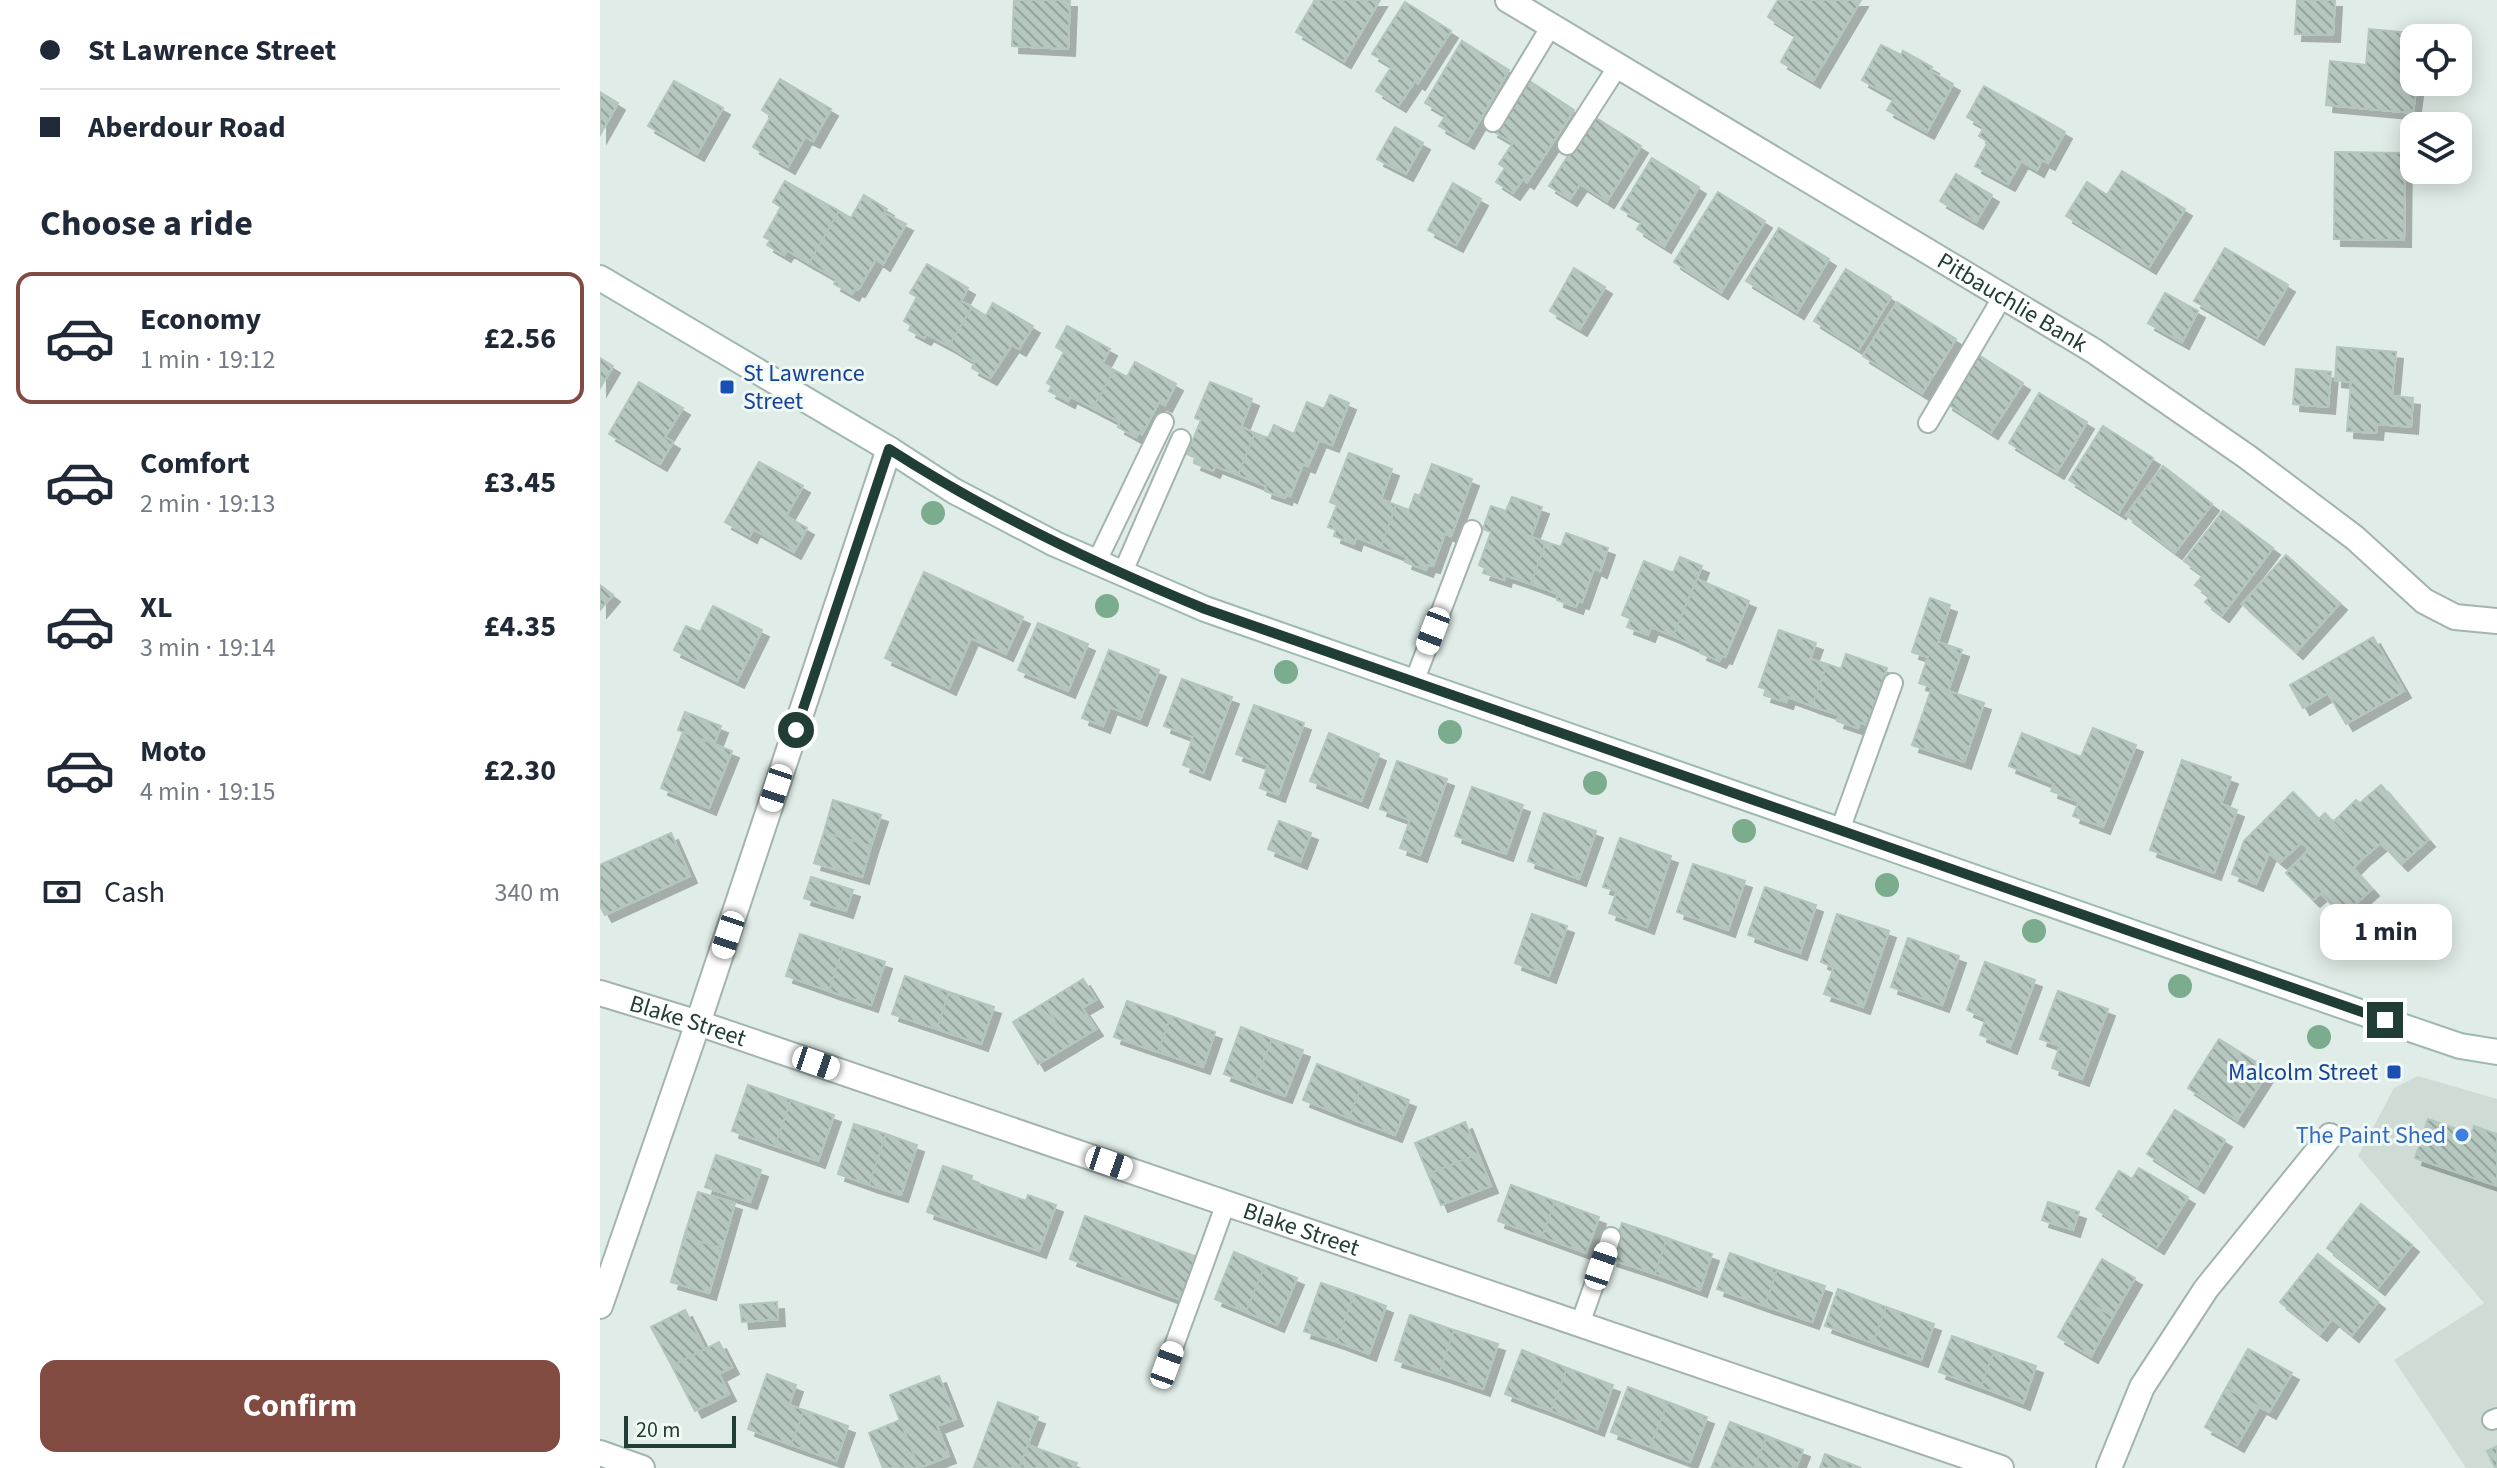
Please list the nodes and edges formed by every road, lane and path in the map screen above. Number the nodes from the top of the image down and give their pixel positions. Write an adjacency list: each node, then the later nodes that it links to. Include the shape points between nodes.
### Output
1 (1508, 0): 2 (street, Pitbauchlie Bank)
2 (1551, 26): 3 (street, Pitbauchlie Bank); 4 (lane)
3 (1618, 66): 5 (lane); 7 (street, Pitbauchlie Bank)
4 (1493, 122)
5 (1567, 145)
6 (600, 278): 11 (street)
7 (2003, 296): 9 (lane); 15 (street, Pitbauchlie Bank, via 2094,351 2246,456 2355,538 2424,601 2455,617)
8 (1164, 422): 13 (lane)
9 (1928, 423)
10 (1181, 439): 14 (lane)
11 (889, 449): 13 (street, via 954,491); 20 (street)
12 (1472, 530): 16 (lane)
13 (1096, 563): 14 (street)
14 (1122, 574): 16 (street, via 1205,609)
15 (2497, 621)
16 (1414, 682): 18 (street)
17 (1893, 683): 18 (lane)
18 (1840, 830): 21 (street, via 2460,1046)
19 (600, 993): 20 (street, Blake Street)
20 (698, 1023): 23 (street, Blake Street); 25 (street)
21 (2497, 1052)
22 (2330, 1136): 31 (street, via 2206,1289 2142,1387)
23 (1226, 1203): 26 (street, Blake Street); 27 (lane)
24 (1611, 1237): 26 (lane)
25 (600, 1306)
26 (1580, 1324): 30 (street, Blake Street)
27 (1167, 1365)
28 (600, 1453): 29 (street)
29 (642, 1468)
30 (2001, 1468)
31 (2109, 1468)

